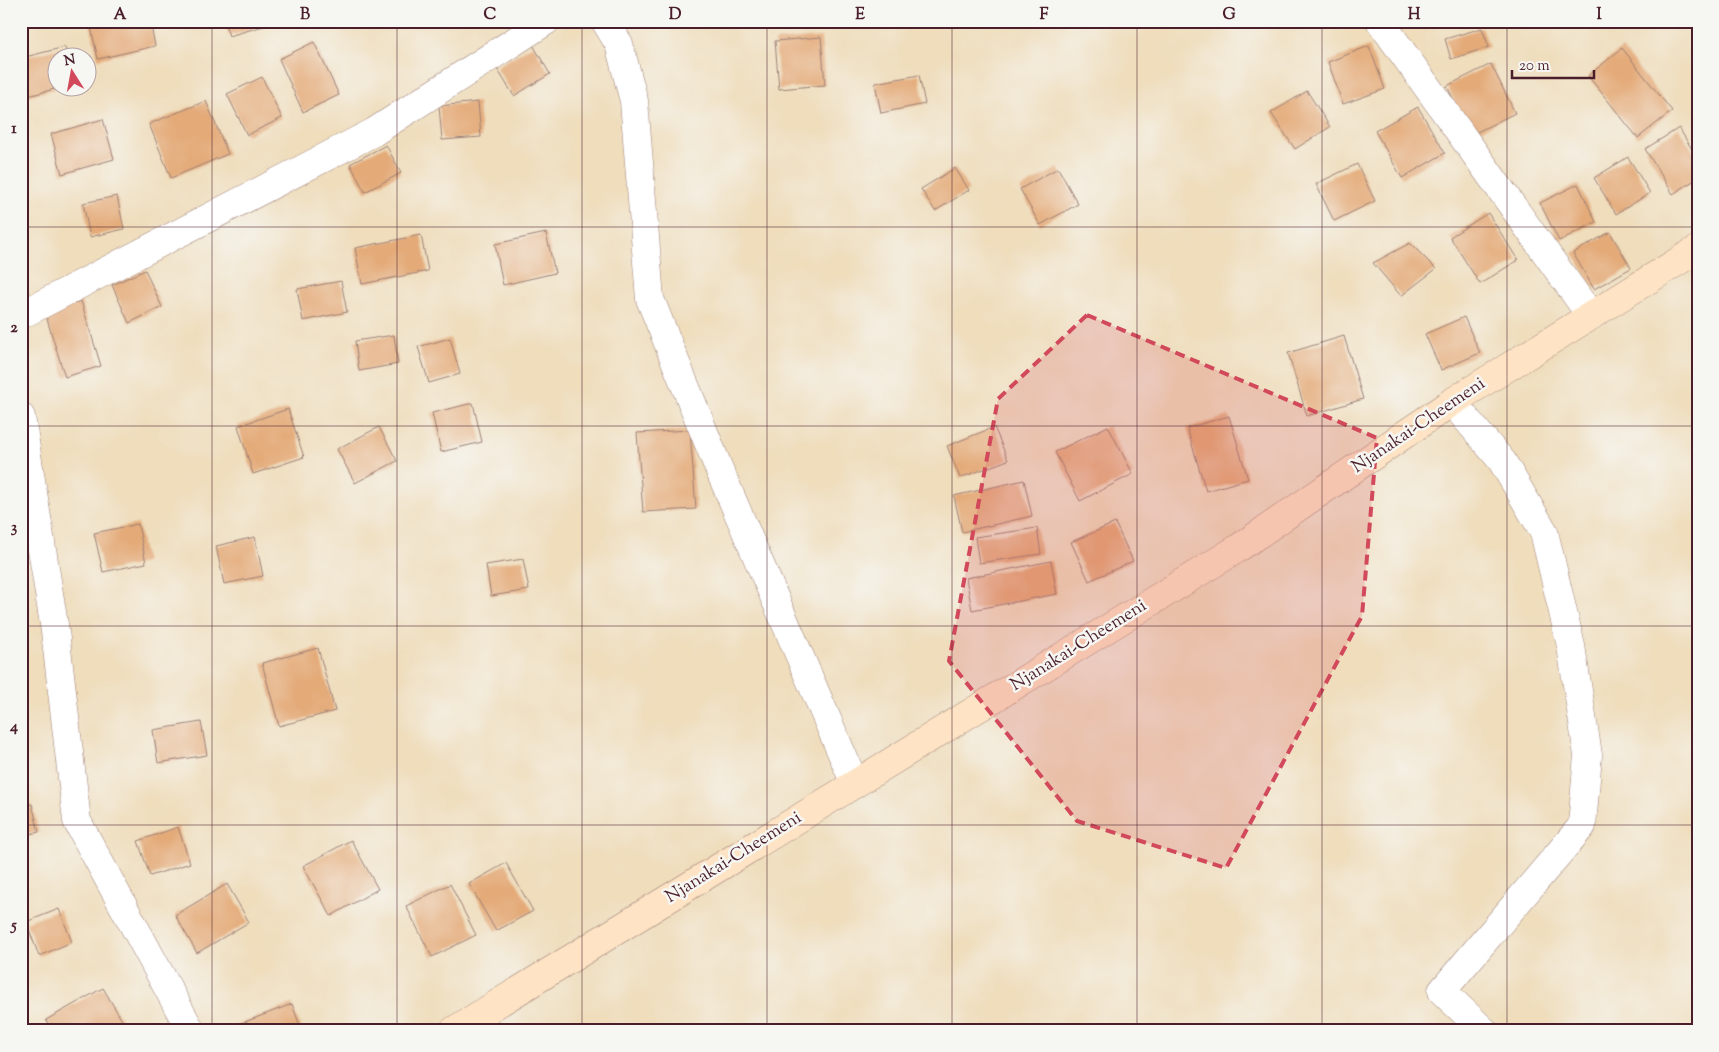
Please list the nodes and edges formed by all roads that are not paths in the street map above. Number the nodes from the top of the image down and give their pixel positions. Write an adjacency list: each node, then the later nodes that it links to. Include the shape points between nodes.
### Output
1 (546, 21): 5 (street, via 374,132)
2 (605, 21): 9 (street, via 619,44 634,101 650,299 719,469)
3 (1380, 21): 6 (street)
4 (1698, 250): 6 (main road, Njanakai-Cheemeni)
5 (21, 315)
6 (1591, 316): 7 (main road, Njanakai-Cheemeni)
7 (1452, 402): 9 (main road, Njanakai-Cheemeni, via 1237,549); 12 (street, via 1502,461 1544,532 1571,646 1588,755 1582,826 1442,991)
8 (21, 417): 10 (street, via 55,631 77,821)
9 (855, 784): 11 (main road, Njanakai-Cheemeni)
10 (191, 1031)
11 (453, 1031)
12 (1484, 1031)

